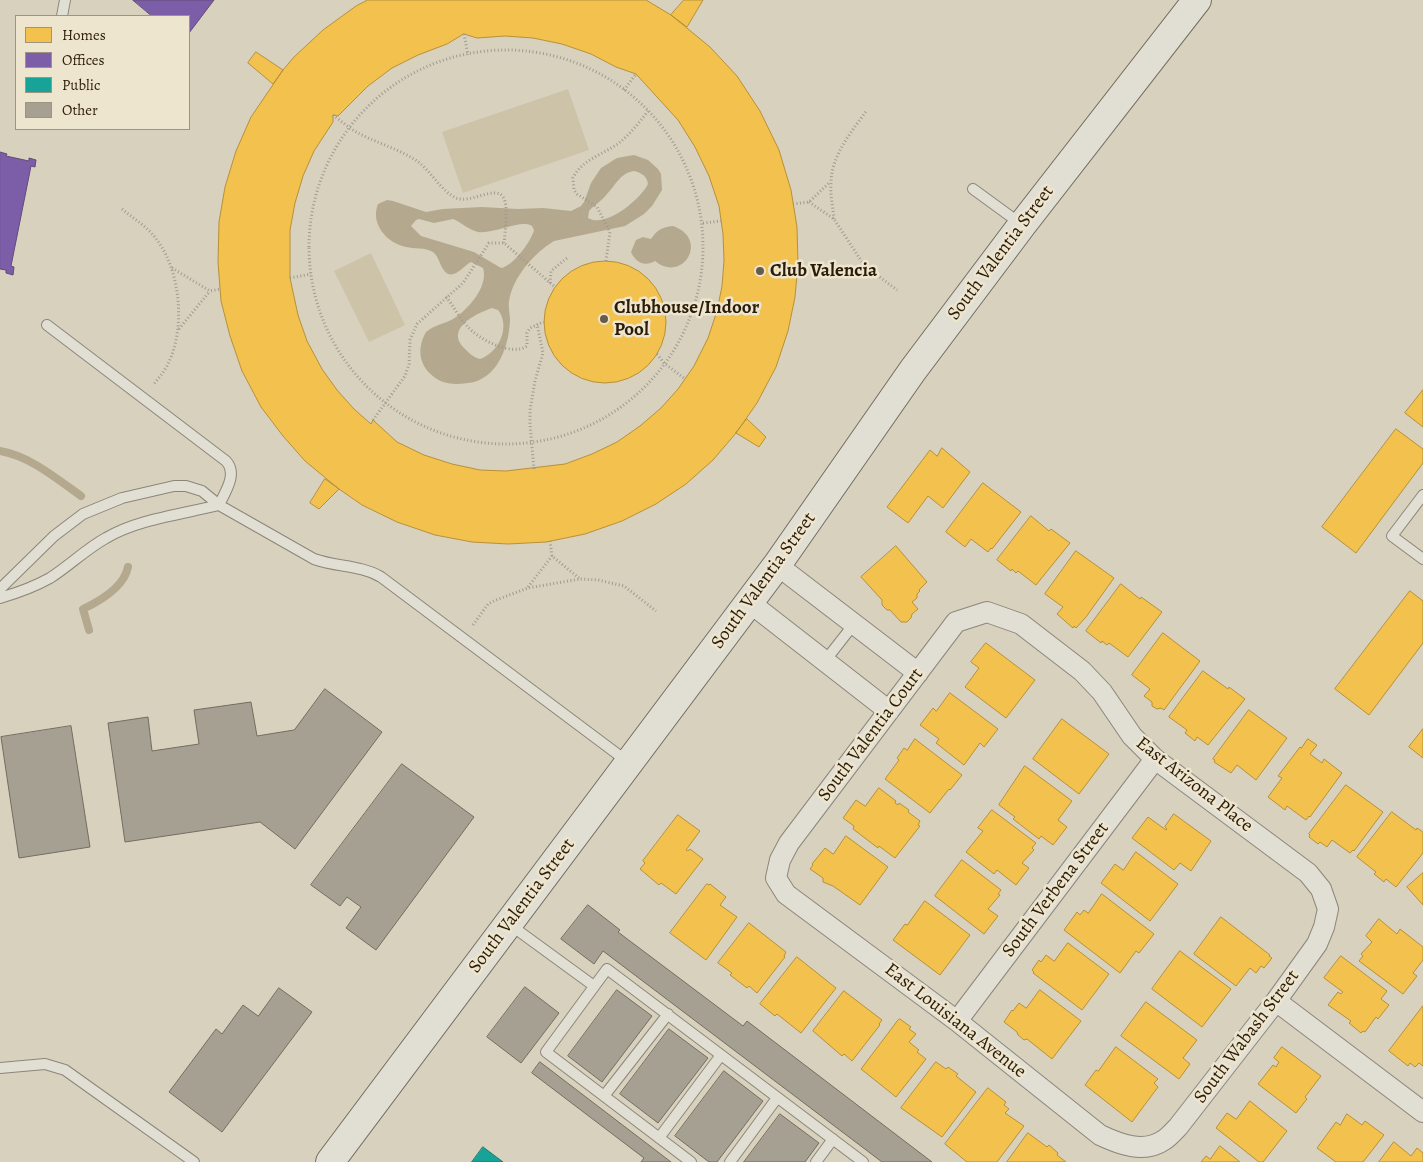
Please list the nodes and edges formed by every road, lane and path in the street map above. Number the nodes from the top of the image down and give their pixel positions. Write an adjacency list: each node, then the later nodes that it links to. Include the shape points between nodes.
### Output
1 (65, 0): 3 (lane)
2 (1197, 0): 20 (street, South Valentia Street)
3 (62, 15)
4 (464, 34): 5 (path)
5 (468, 55): 7 (path, via 505,51 557,57 584,66); 11 (path, via 426,68 404,80 381,95)
6 (636, 74): 7 (path)
7 (624, 90): 9 (path)
8 (867, 110): 12 (path, via 848,136)
9 (648, 111): 19 (path, via 679,151 691,177); 23 (path, via 634,129 580,167 573,178 574,190 597,207 610,232)
10 (332, 115): 11 (path)
11 (350, 128): 21 (path, via 416,161 456,198 468,200 497,193 503,196 506,204); 25 (path, via 328,164 314,202 310,226)
12 (830, 182): 14 (path); 17 (path)
13 (973, 190): 20 (lane)
14 (809, 202): 15 (path); 17 (path)
15 (793, 204)
16 (122, 209): 24 (path, via 148,229)
17 (834, 219): 31 (path, via 864,265)
18 (721, 221): 19 (path)
19 (702, 223): 38 (path, via 703,277 698,300 677,350)
20 (1022, 225): 50 (street, South Valentia Street, via 913,370)
21 (504, 243): 27 (path); 32 (path, via 489,243 463,283)
22 (567, 258): 27 (path, via 551,271)
23 (606, 261)
24 (171, 268): 30 (path); 36 (path)
25 (311, 274): 26 (path); 41 (path, via 317,304 339,352 358,378)
26 (290, 278)
27 (550, 283): 28 (path)
28 (555, 286)
29 (220, 289): 30 (path)
30 (210, 290): 36 (path)
31 (897, 290)
32 (446, 297): 34 (path, via 466,326 488,342 510,350 526,346 527,332); 41 (path, via 424,316 413,331 405,376)
33 (543, 322): 34 (path)
34 (537, 324): 43 (path, via 543,353 532,396)
35 (47, 325): 46 (lane, via 226,461 232,471 231,479)
36 (179, 328): 39 (path)
37 (657, 354): 38 (path)
38 (664, 363): 40 (path); 43 (path, via 606,416 559,435)
39 (167, 366)
40 (685, 379)
41 (385, 403): 42 (path); 43 (path, via 408,419 457,439 506,446)
42 (373, 420)
43 (531, 441): 44 (path)
44 (534, 469)
45 (1423, 495): 49 (lane, via 1392,536)
46 (220, 506): 53 (lane, via 202,492 186,486 155,490 107,504 83,514 62,530); 54 (lane, via 120,531 49,578); 59 (lane, via 314,559 374,573)
47 (550, 541): 48 (path)
48 (552, 556): 51 (path); 52 (path)
49 (1423, 559)
50 (777, 565): 55 (street, South Valentia Street); 58 (street)
51 (580, 579): 52 (path); 56 (path, via 624,586)
52 (528, 588): 59 (path, via 488,604)
53 (0, 589)
54 (0, 598)
55 (749, 602): 60 (street); 64 (street, South Valentia Street)
56 (656, 611)
57 (987, 612): 61 (street, South Valentia Court, via 956,622); 63 (street, East Arizona Place, via 1021,624 1082,671 1102,692 1132,736)
58 (854, 624): 60 (lane); 61 (street)
59 (464, 638): 64 (lane)
60 (826, 661): 62 (street)
61 (918, 673): 62 (street, South Valentia Court)
62 (889, 711): 65 (street, South Valentia Court, via 790,843 780,860)
63 (1155, 759): 66 (street, East Arizona Place, via 1308,873 1321,889); 71 (street, South Verbena Street)
64 (629, 763): 67 (street, South Valentia Street)
65 (776, 878): 71 (street, East Louisiana Avenue, via 786,894)
66 (1328, 908): 69 (street, South Wabash Street, via 1317,944)
67 (508, 924): 68 (lane); 81 (street, South Valentia Street)
68 (594, 986): 70 (lane, via 607,969); 74 (lane, via 546,1052)
69 (1276, 1001): 76 (street); 79 (street, South Wabash Street, via 1178,1127 1163,1141)
70 (668, 1014): 72 (lane); 74 (lane)
71 (957, 1021): 79 (street, East Louisiana Avenue, via 1100,1135 1121,1144)
72 (721, 1055): 75 (lane); 77 (lane)
73 (0, 1068): 80 (lane, via 45,1064 65,1070)
74 (604, 1096): 77 (lane)
75 (777, 1098): 78 (lane); 83 (lane)
76 (1423, 1112)
77 (659, 1138): 82 (lane)
78 (832, 1139): 84 (lane); 85 (lane)
79 (1144, 1147)
80 (194, 1162)
81 (330, 1162)
82 (691, 1162)
83 (730, 1162)
84 (816, 1162)
85 (863, 1162)

